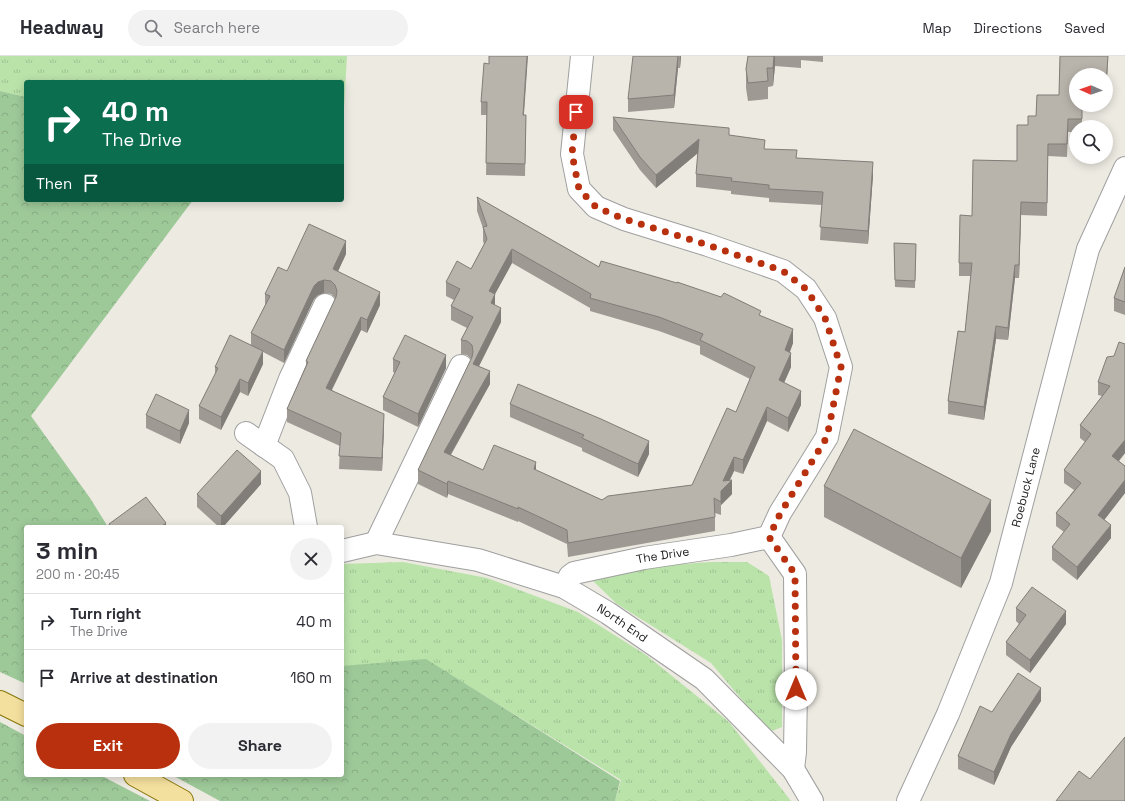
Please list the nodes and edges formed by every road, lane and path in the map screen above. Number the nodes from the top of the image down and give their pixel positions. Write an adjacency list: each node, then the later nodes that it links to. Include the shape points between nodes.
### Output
1 (582, 56): 8 (street, via 572,154 579,189 596,207 624,219 783,271 806,289 825,318 841,367 827,437 780,514)
2 (1125, 168): 18 (street, Roebuck Lane, via 1088,249 1001,584 948,714)
3 (325, 305): 6 (street, via 290,379)
4 (461, 366): 9 (street)
5 (246, 433): 6 (street)
6 (264, 446): 7 (street, via 283,460 300,494)
7 (306, 525)
8 (769, 537): 11 (street, The Drive, via 644,558 574,573); 14 (street, via 795,574 796,689)
9 (376, 544): 10 (street, North End); 11 (street, North End, via 478,560)
10 (344, 551)
11 (564, 587): 14 (street, North End, via 608,613 704,679)
12 (0, 702): 13 (main road)
13 (24, 712)
14 (793, 769): 17 (street, North End)
15 (139, 777): 16 (main road)
16 (182, 801)
17 (812, 801)
18 (908, 801)

